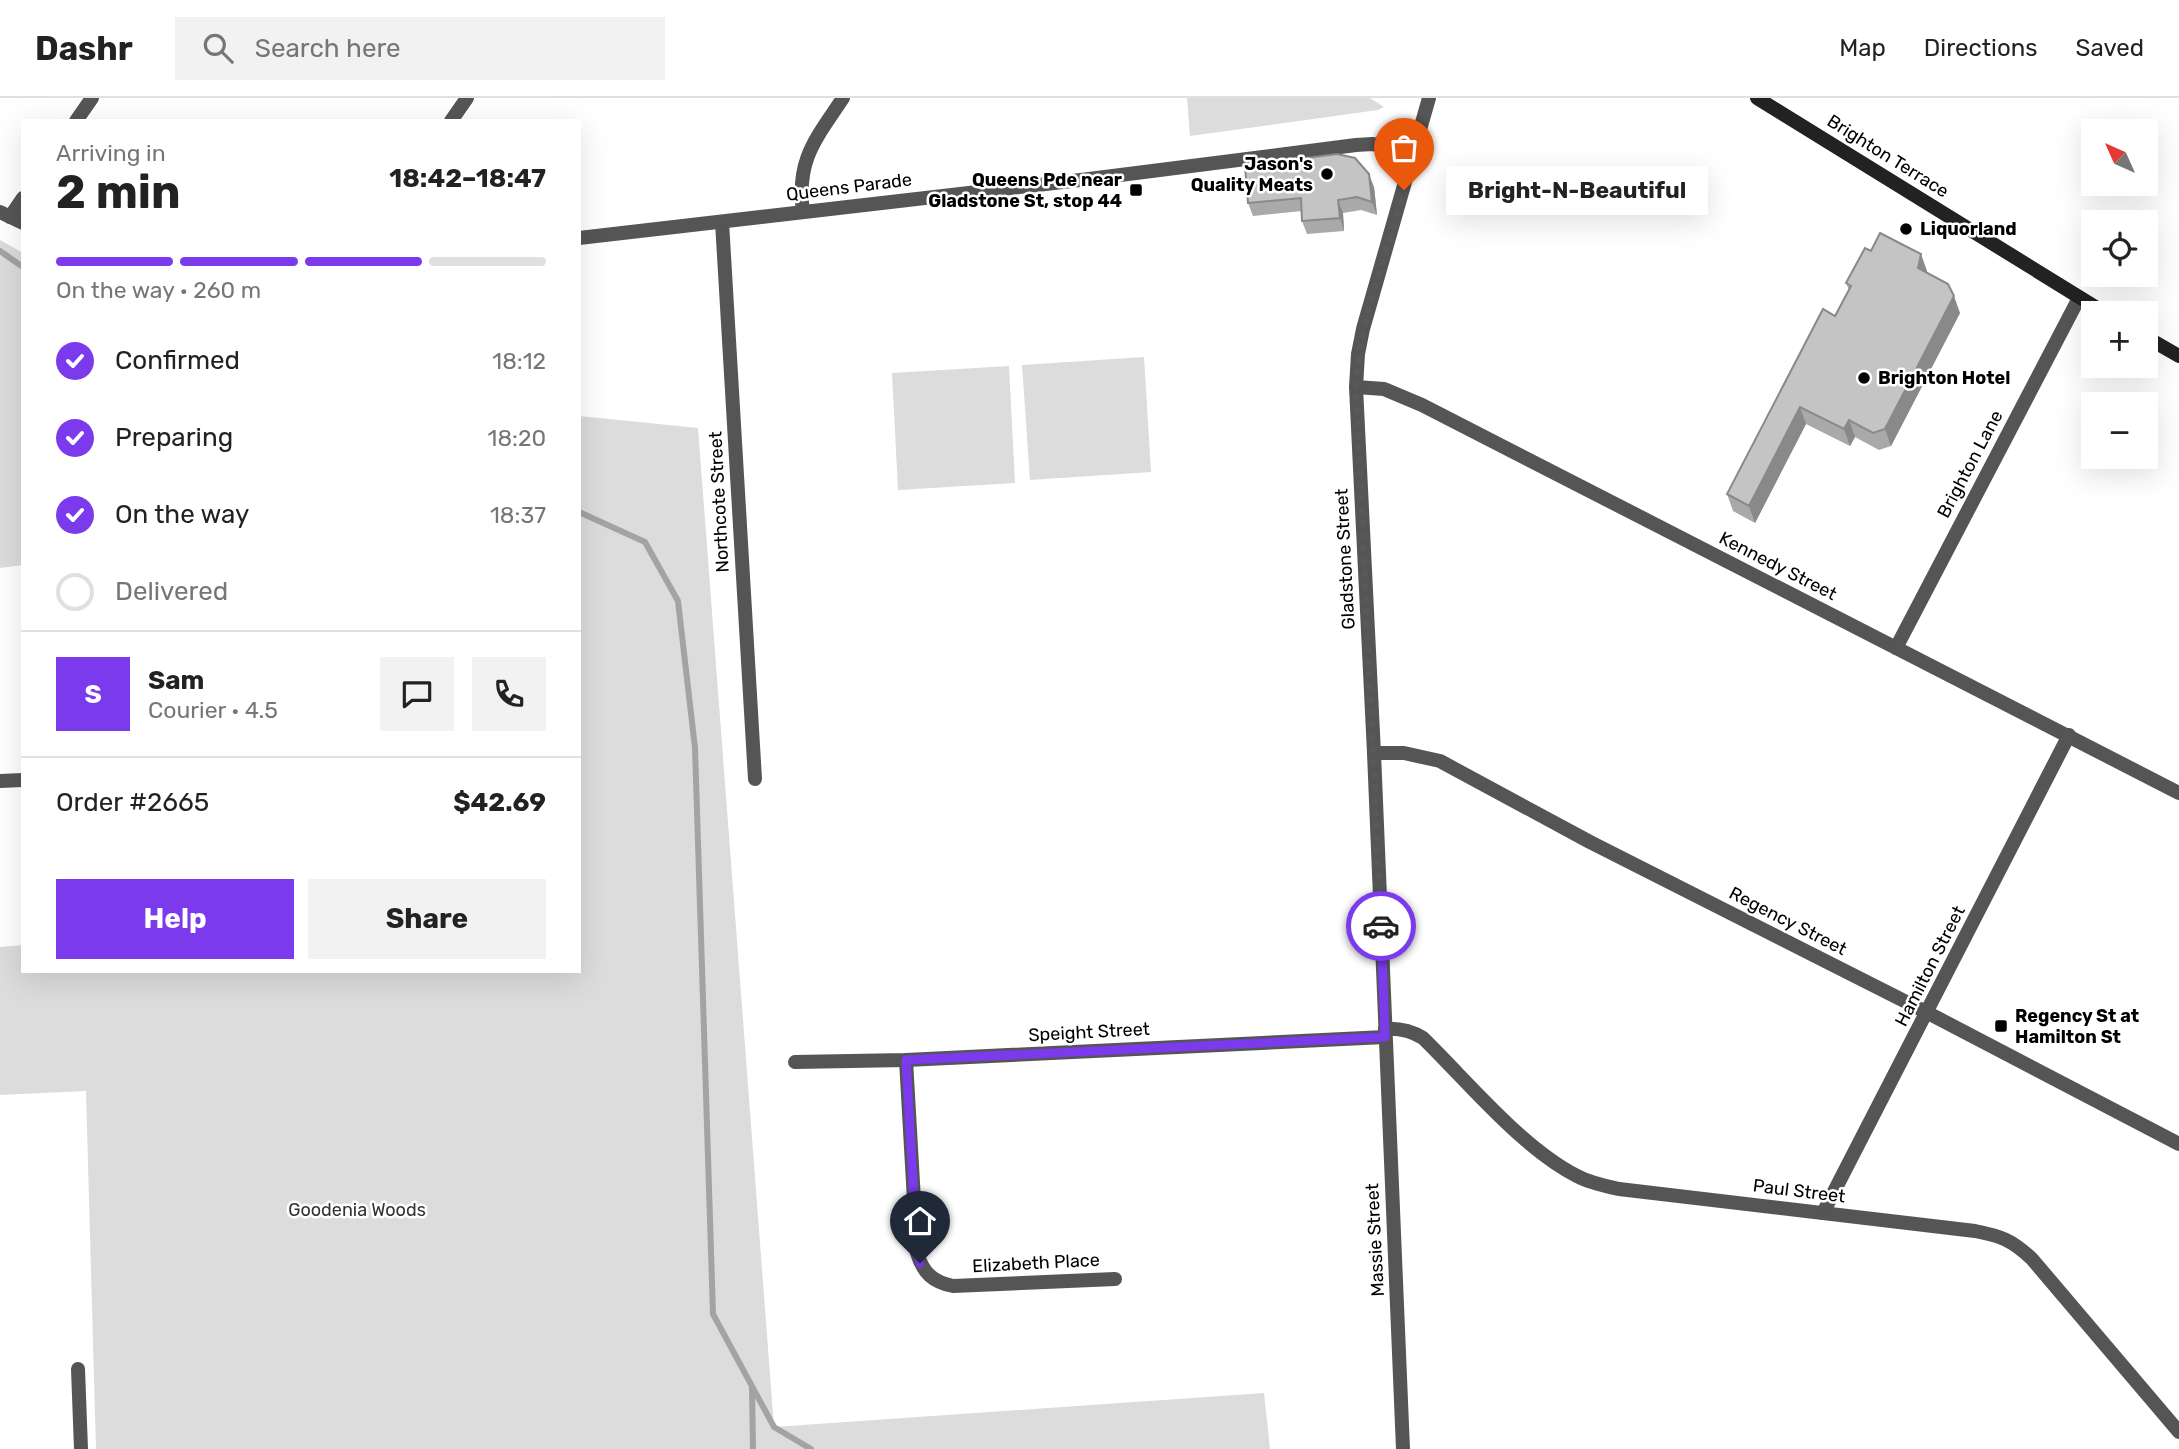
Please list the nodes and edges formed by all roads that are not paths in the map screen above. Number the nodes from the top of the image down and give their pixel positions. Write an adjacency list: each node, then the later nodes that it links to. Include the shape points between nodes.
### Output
1 (92, 98): 6 (street)
2 (467, 98): 7 (street)
3 (843, 98): 10 (street, via 802,171)
4 (1429, 98): 8 (street, Gladstone Street)
5 (1757, 98): 14 (main road, Brighton Terrace)
6 (77, 119)
7 (452, 119)
8 (1415, 151): 10 (street, Queens Parade, via 1372,144); 18 (street, Gladstone Street, via 1363,329)
9 (21, 201): 11 (street)
10 (803, 212): 12 (street, Queens Parade)
11 (11, 217)
12 (722, 222): 13 (street, Queens Parade); 22 (street, Northcote Street)
13 (581, 238)
14 (2079, 298): 15 (main road, Brighton Terrace); 19 (street, Brighton Lane)
15 (2084, 301)
16 (2158, 344): 17 (main road)
17 (2179, 356)
18 (1356, 387): 19 (street, Kennedy Street, via 1395,392 1422,405); 21 (street, Gladstone Street)
19 (1896, 648): 20 (street, Kennedy Street)
20 (2069, 735): 25 (street, Kennedy Street); 26 (street, Hamilton Street)
21 (1374, 752): 26 (street, Regency Street, via 1440,761); 27 (street, Gladstone Street)
22 (755, 779)
23 (21, 780): 24 (street)
24 (0, 781)
25 (2179, 793)
26 (1928, 1013): 30 (street, Regency Street); 31 (street, Hamilton Street)
27 (1385, 1033): 28 (street, Speight Street); 31 (street, Paul Street, via 1413,1032 1423,1038 1530,1144 1580,1178 1619,1189); 36 (street, Massie Street)
28 (906, 1060): 29 (street, Speight Street); 32 (street, Elizabeth Place, via 917,1253 927,1275 953,1286)
29 (795, 1062)
30 (2179, 1144)
31 (1823, 1213): 34 (street, Paul Street, via 1975,1231 2015,1243)
32 (1115, 1279)
33 (78, 1369): 35 (street)
34 (2179, 1432)
35 (82, 1449)
36 (1404, 1449)

